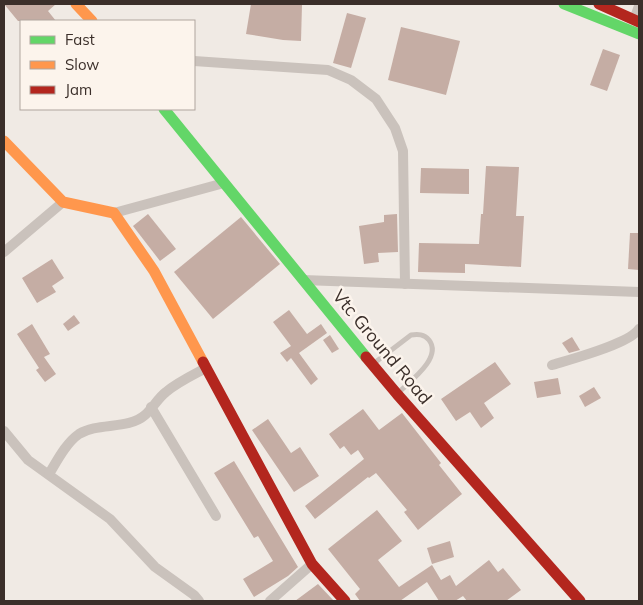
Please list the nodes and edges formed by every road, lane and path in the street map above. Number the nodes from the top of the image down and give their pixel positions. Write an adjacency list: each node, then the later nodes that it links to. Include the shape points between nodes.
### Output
1 (76, 4): 5 (street)
2 (564, 4): 7 (street)
3 (599, 4): 6 (street)
4 (639, 6): 6 (street)
5 (91, 20)
6 (636, 21)
7 (639, 34)
8 (195, 61): 16 (street, via 328,70 351,80 376,99 395,128 403,151)
9 (165, 110): 11 (street, Vtc Ground Road)
10 (4, 141): 12 (street)
11 (224, 183): 13 (street); 15 (street, Vtc Ground Road)
12 (63, 202): 13 (street); 14 (street)
13 (114, 213): 21 (street, via 154,272)
14 (4, 252)
15 (303, 280): 16 (street); 19 (street, Vtc Ground Road)
16 (405, 284): 17 (street)
17 (639, 292)
18 (639, 329): 20 (street, via 633,336)
19 (373, 365): 22 (street, Vtc Ground Road); 22 (lane, via 411,335 425,336 431,342 432,358)
20 (552, 365)
21 (206, 368): 23 (street, via 173,387); 27 (street)
22 (397, 394): 31 (street, Vtc Ground Road)
23 (151, 407): 25 (street, via 134,421 79,434); 26 (street)
24 (4, 431): 25 (street, via 28,460)
25 (49, 474): 28 (street, via 110,519 156,567)
26 (216, 516)
27 (312, 564): 29 (street); 30 (street)
28 (200, 601)
29 (270, 601)
30 (345, 601)
31 (580, 601)

